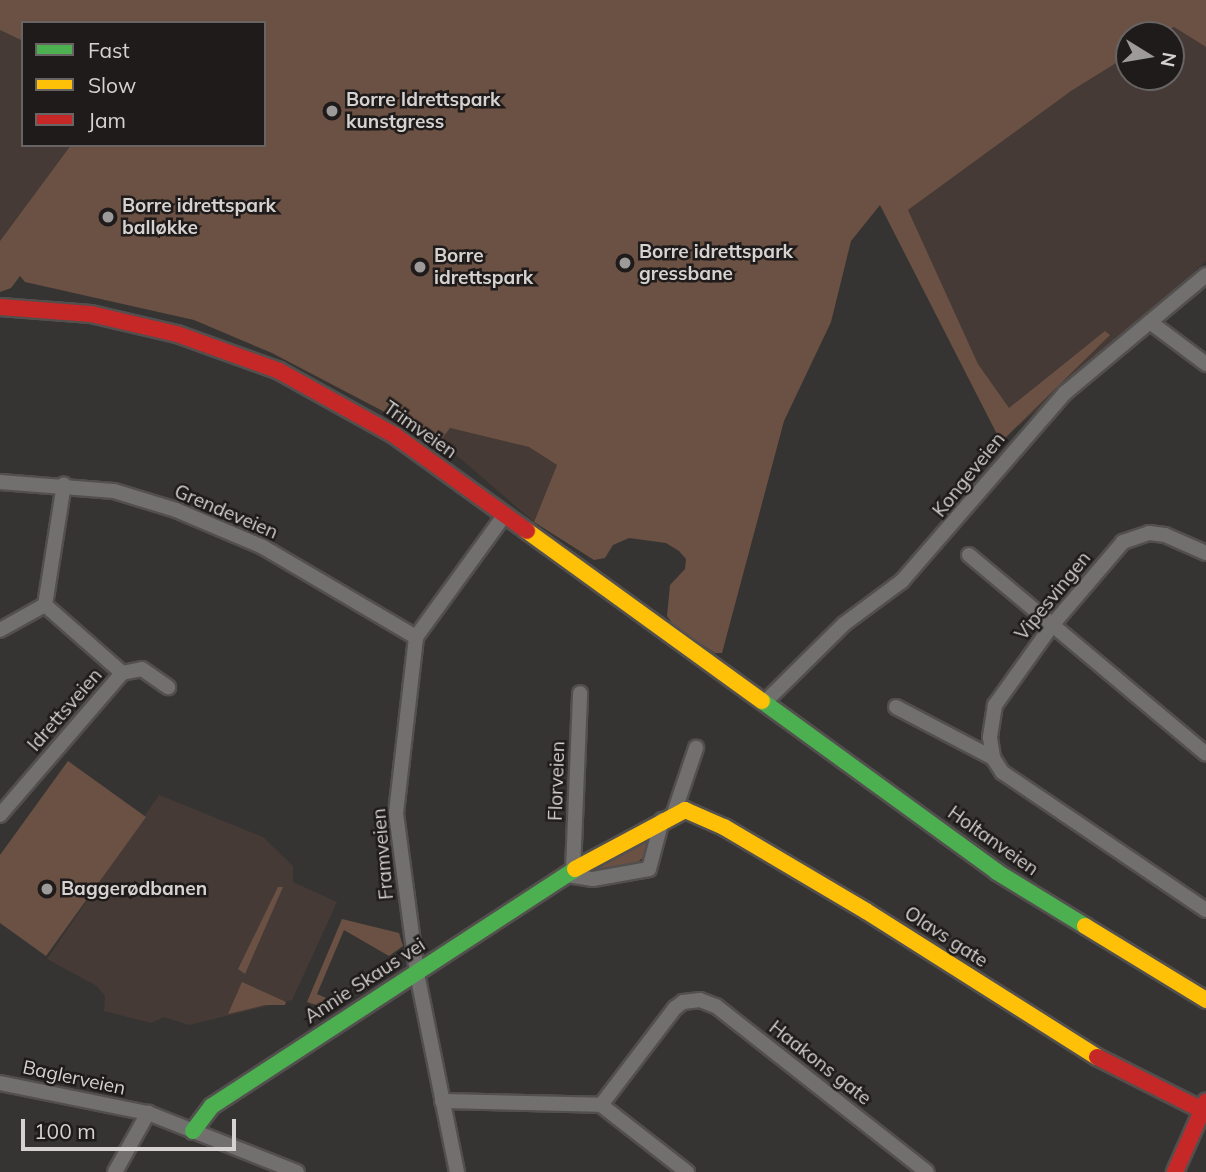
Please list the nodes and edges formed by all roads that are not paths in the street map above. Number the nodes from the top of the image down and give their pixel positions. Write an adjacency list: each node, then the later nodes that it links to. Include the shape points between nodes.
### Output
1 (1206, 275): 3 (street, Kongeveien)
2 (0, 307): 7 (main road, Trimveien, via 120,319 249,358 363,416)
3 (1150, 322): 4 (street); 17 (street, Kongeveien, via 1065,393 902,581 844,624)
4 (1206, 364)
5 (0, 482): 6 (street, Grendeveien)
6 (64, 484): 10 (street); 13 (street, Grendeveien, via 114,491 213,524 298,566)
7 (504, 516): 13 (street, Framveien); 17 (main road, Trimveien)
8 (1206, 553): 11 (street, Vipesvingen, via 1165,535 1123,541)
9 (969, 555): 11 (street)
10 (45, 605): 12 (street); 14 (street, Idrettsveien)
11 (1053, 624): 20 (street); 21 (street, Vipesvingen, via 995,705 990,738)
12 (0, 630)
13 (416, 638): 26 (street, Framveien, via 396,813)
14 (122, 673): 15 (street, via 142,669); 22 (street, Idrettsveien)
15 (168, 687)
16 (580, 693): 24 (street, Florveien)
17 (765, 702): 27 (main road, Holtanveien, via 997,872)
18 (897, 707): 21 (street)
19 (696, 748): 23 (street)
20 (1206, 754)
21 (993, 758): 25 (street, via 1002,772)
22 (0, 815)
23 (668, 816): 24 (main road, Annie Skaus vei); 24 (street, via 649,869 602,878); 31 (main road, Olavs gate, via 685,810 724,827 1124,1074)
24 (570, 873): 26 (main road, Annie Skaus vei)
25 (1206, 910)
26 (417, 973): 29 (street, Framveien); 33 (main road, Annie Skaus vei, via 212,1106)
27 (1206, 1000)
28 (0, 1083): 32 (street, Baglerveien)
29 (442, 1101): 30 (street); 36 (street, Framveien)
30 (601, 1105): 37 (street); 38 (street, Haakons gate, via 683,1002 700,1000 716,1006)
31 (1205, 1108): 39 (main road)
32 (148, 1113): 33 (street, Baglerveien); 34 (street)
33 (193, 1131): 35 (street, Baglerveien)
34 (115, 1172)
35 (297, 1172)
36 (457, 1172)
37 (687, 1172)
38 (927, 1172)
39 (1175, 1172)

